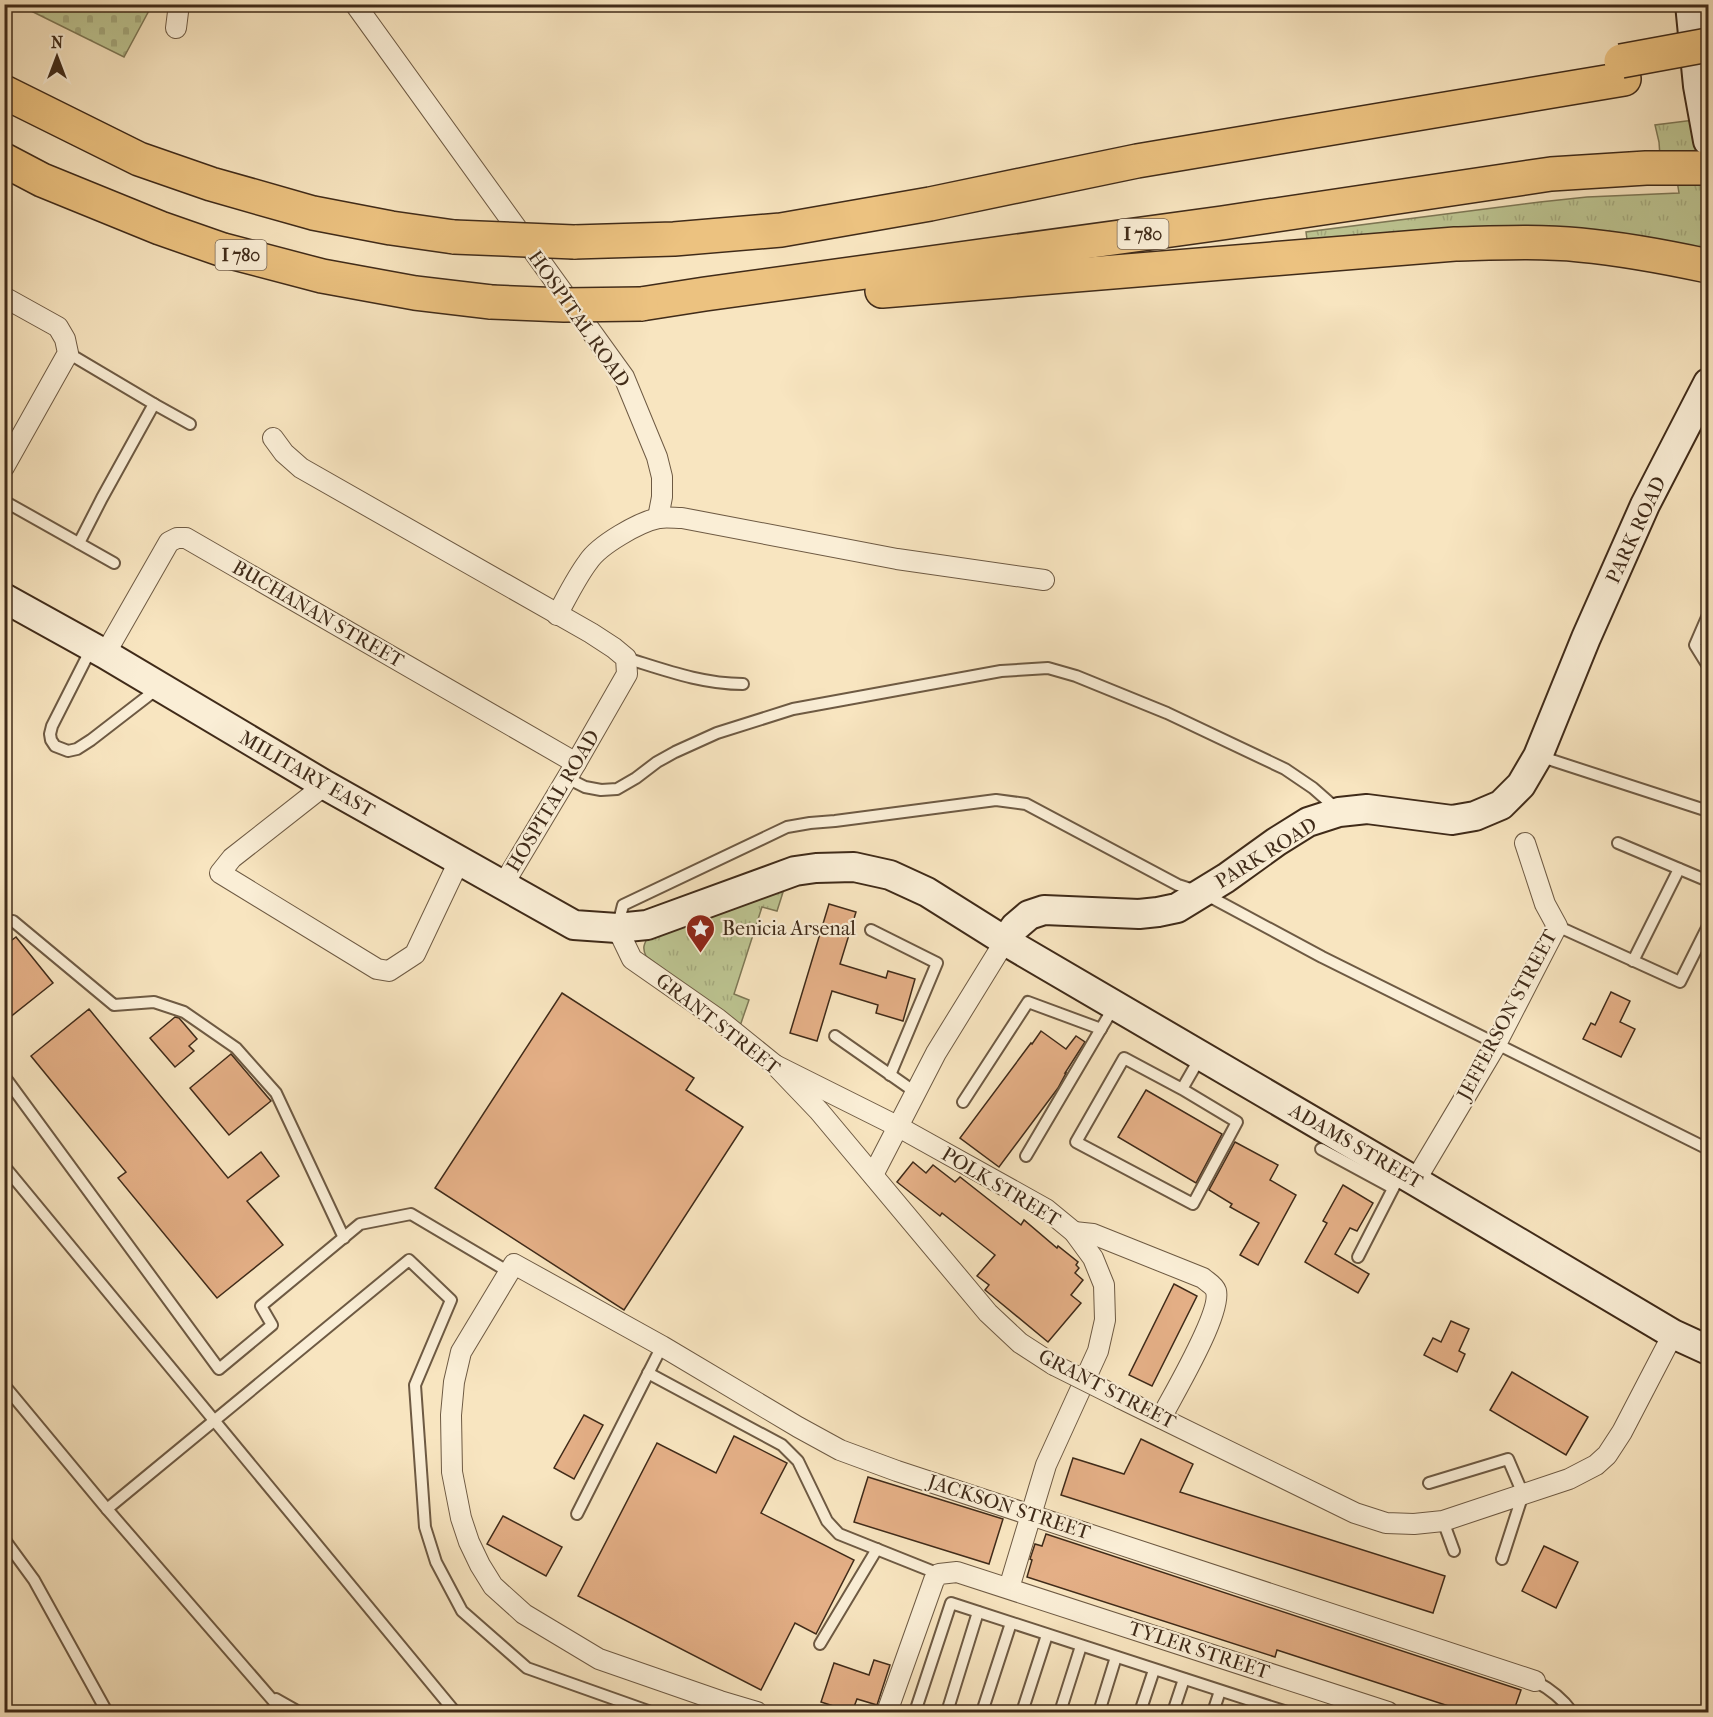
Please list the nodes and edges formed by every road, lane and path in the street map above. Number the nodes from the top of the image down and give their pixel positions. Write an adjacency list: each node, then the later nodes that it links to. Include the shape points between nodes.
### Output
1 (179, 4): 4 (street)
2 (355, 4): 22 (street, HOSPITAL ROAD, via 624,377 662,477)
3 (1694, 10): 9 (street, via 1698,86)
4 (176, 28)
5 (1708, 45): 7 (highway, bridge)
6 (1708, 65): 7 (highway)
7 (1623, 70): 8 (highway, bridge, via 781,230 574,242 453,237 313,213 139,159)
8 (4, 92)
9 (1708, 141)
10 (4, 160): 14 (highway, I 780, bridge, via 42,180 160,228 223,250 322,276 491,302)
11 (1708, 168): 14 (highway, I 780, via 1551,174)
12 (1708, 266): 14 (highway, via 1580,244 1455,244 708,307)
13 (4, 297): 15 (street, via 58,327)
14 (640, 304)
15 (68, 353): 17 (lane); 20 (street)
16 (1708, 383): 34 (street, PARK ROAD, via 1645,505)
17 (154, 404): 18 (lane); 23 (lane)
18 (190, 424)
19 (273, 438): 27 (street, via 301,468)
20 (7, 456)
21 (4, 501): 23 (lane)
22 (658, 519): 25 (street, via 682,518 897,559); 27 (street, via 611,540 588,560)
23 (79, 543): 24 (lane)
24 (114, 563)
25 (1044, 580)
26 (4, 598): 29 (street, MILITARY EAST)
27 (557, 615): 30 (street)
28 (1708, 615): 31 (lane, via 1695,645)
29 (99, 650): 33 (street, MILITARY EAST); 33 (lane, via 52,726 50,734 55,746 68,751 76,749); 35 (street, BUCHANAN STREET, via 170,542 186,538)
30 (626, 658): 32 (lane, via 687,677); 35 (street, HOSPITAL ROAD, via 627,674)
31 (1708, 666)
32 (743, 684)
33 (160, 687): 36 (street, MILITARY EAST)
34 (1538, 756): 37 (lane); 38 (street, PARK ROAD, via 1521,786 1501,805 1476,816 1452,820 1376,810)
35 (572, 771): 38 (lane, via 585,787 617,789 675,752 717,733 793,709 1001,670 1048,668 1167,713 1285,769); 44 (street, HOSPITAL ROAD)
36 (325, 785): 41 (street, MILITARY EAST); 41 (street, via 232,858 220,873 377,969 389,971 415,954)
37 (1708, 811)
38 (1340, 812): 45 (street, PARK ROAD, via 1308,822)
39 (1525, 843): 47 (street, JEFFERSON STREET, via 1545,904)
40 (1618, 843): 42 (lane)
41 (465, 864): 44 (street, MILITARY EAST)
42 (1679, 869): 43 (lane); 52 (lane)
43 (1708, 881)
44 (503, 885): 49 (street, MILITARY EAST, via 574,925)
45 (1203, 893): 49 (lane, via 1178,885 1026,804 996,800 787,827 623,905); 51 (street, PARK ROAD, via 1176,908 1158,912 1044,910 1029,915); 56 (lane)
46 (4, 921): 72 (lane, via 13,921 114,1005 154,1002 184,1012 236,1048 276,1093)
47 (1557, 926): 52 (lane); 56 (street, JEFFERSON STREET)
48 (1708, 926): 52 (lane, via 1680,982)
49 (617, 928): 51 (street, via 647,925 795,871 854,867 890,875 927,892); 58 (street, GRANT STREET, via 632,959)
50 (871, 930): 59 (lane, via 937,963)
51 (1005, 941): 53 (street, ADAMS STREET); 62 (street, PARK ROAD)
52 (1633, 961)
53 (1115, 1005): 54 (lane); 57 (street, ADAMS STREET)
54 (1101, 1029): 63 (lane, via 1028,1002); 67 (lane)
55 (835, 1036): 59 (lane)
56 (1496, 1043): 66 (lane); 70 (street, JEFFERSON STREET)
57 (1201, 1055): 61 (lane); 70 (street, ADAMS STREET)
58 (776, 1065): 64 (street, POLK STREET); 69 (street, GRANT STREET)
59 (890, 1075): 62 (lane)
60 (4, 1077): 72 (lane, via 219,1369 272,1325 261,1306)
61 (1182, 1089): 61 (lane, via 1124,1058 1076,1142 1193,1204 1237,1122)
62 (915, 1092): 64 (street, PARK ROAD)
63 (963, 1102)
64 (897, 1126): 69 (street, PARK ROAD); 71 (street, POLK STREET, via 1046,1209)
65 (1321, 1149): 70 (lane)
66 (1708, 1149)
67 (1026, 1156)
68 (4, 1166): 81 (lane)
69 (873, 1175): 80 (street, GRANT STREET, bridge, via 987,1313 1020,1343 1054,1365)
70 (1403, 1180): 73 (lane); 75 (street, ADAMS STREET)
71 (1074, 1232): 80 (street, via 1093,1234 1203,1278 1216,1291 1208,1327); 86 (street, POLK STREET, via 1093,1258 1104,1285 1105,1320 1098,1351 1046,1466)
72 (344, 1238): 74 (lane, via 360,1224 411,1214)
73 (1358, 1257)
74 (512, 1268): 76 (street, JACKSON STREET); 111 (street, via 461,1352 453,1382 452,1472 461,1518 480,1565 493,1586 524,1614 599,1659)
75 (1673, 1334): 77 (street, ADAMS STREET); 83 (street, GRANT STREET, via 1607,1455 1569,1479)
76 (662, 1346): 78 (lane); 86 (street, JACKSON STREET, via 840,1450)
77 (1708, 1350)
78 (648, 1373): 85 (lane); 89 (lane, via 782,1445 798,1461 827,1521 839,1534)
79 (4, 1385): 84 (lane)
80 (1161, 1418): 87 (street, GRANT STREET, via 1355,1513 1386,1522)
81 (214, 1421): 84 (lane); 109 (lane); 110 (lane, via 409,1260 451,1300 415,1384 425,1527 436,1562 462,1611 527,1668)
82 (1429, 1483): 83 (lane, via 1508,1459)
83 (1523, 1494): 87 (street, GRANT STREET); 91 (lane)
84 (107, 1509): 104 (lane)
85 (577, 1514)
86 (1032, 1514): 93 (street, POLK STREET); 102 (street, JACKSON STREET)
87 (1443, 1521): 90 (lane)
88 (4, 1539): 106 (lane, via 34,1580)
89 (877, 1549): 92 (lane); 97 (lane)
90 (1454, 1551)
91 (1502, 1558)
92 (939, 1574): 93 (street, via 957,1572); 112 (street)
93 (1009, 1588): 123 (street, TYLER STREET)
94 (978, 1612): 95 (lane); 113 (lane, via 951,1603); 114 (lane)
95 (1011, 1623): 96 (lane); 115 (lane)
96 (1047, 1635): 98 (lane); 116 (lane)
97 (820, 1644)
98 (1081, 1646): 99 (lane); 117 (lane)
99 (1116, 1657): 100 (lane); 118 (lane)
100 (1154, 1670): 101 (lane); 119 (lane)
101 (1184, 1679): 103 (lane); 120 (lane)
102 (1535, 1681): 124 (lane, via 1555,1694)
103 (1220, 1691): 105 (lane); 121 (lane)
104 (270, 1696): 107 (lane); 108 (lane)
105 (1255, 1708): 122 (lane)
106 (107, 1713)
107 (283, 1713)
108 (299, 1713)
109 (455, 1713)
110 (651, 1713)
111 (757, 1713)
112 (887, 1713)
113 (915, 1713)
114 (947, 1713)
115 (982, 1713)
116 (1022, 1713)
117 (1060, 1713)
118 (1099, 1713)
119 (1140, 1713)
120 (1173, 1713)
121 (1213, 1713)
122 (1287, 1713)
123 (1388, 1713)
124 (1572, 1713)

